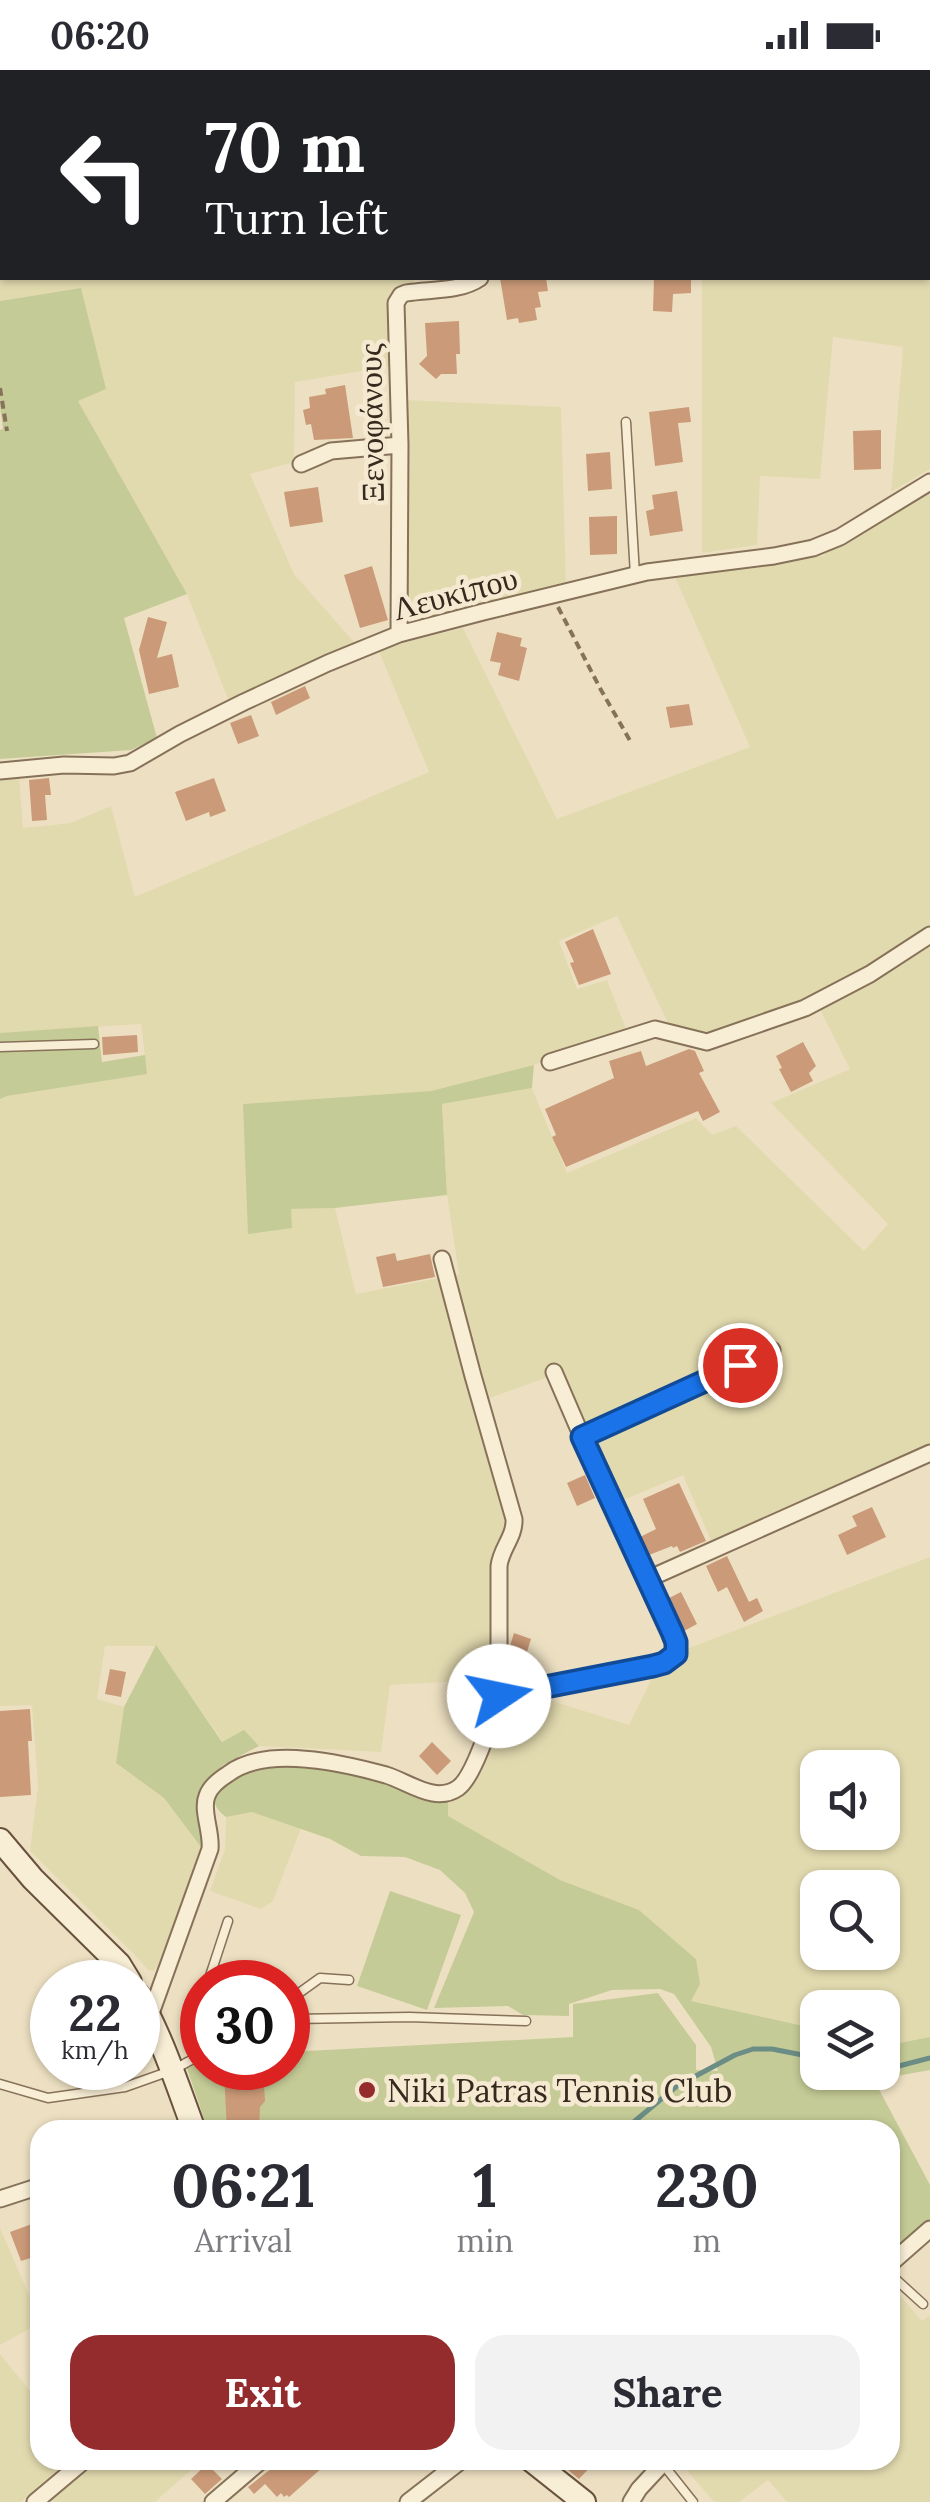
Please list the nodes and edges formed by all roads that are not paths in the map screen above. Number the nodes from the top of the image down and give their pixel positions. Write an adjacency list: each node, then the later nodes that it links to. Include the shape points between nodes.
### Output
1 (477, 280): 2 (street, Ξενοφάνους)
2 (418, 284): 4 (street, Ξενοφάνους, via 396,303)
3 (626, 422): 7 (lane)
4 (400, 445): 5 (street, via 331,451); 8 (street, Ξενοφάνους)
5 (301, 464)
6 (930, 482): 7 (street, Λευκίπου, via 813,548)
7 (636, 575): 8 (street, Λευκίπου)
8 (398, 634): 9 (street, Λευκίπου, via 244,702 130,763)
9 (0, 771)
10 (930, 935): 13 (street, via 805,1008 707,1042 655,1029)
11 (94, 1044): 12 (lane)
12 (0, 1048)
13 (550, 1062)
14 (442, 1258): 20 (street, via 514,1519 500,1566)
15 (772, 1350): 17 (street)
16 (554, 1372): 17 (street)
17 (582, 1437): 19 (street)
18 (930, 1453): 19 (street)
19 (648, 1579): 20 (street, via 676,1642 670,1660)
20 (499, 1696): 25 (street, via 468,1775 442,1794 360,1769 298,1760 258,1760 220,1780 205,1802 210,1849)
21 (0, 1840): 23 (street)
22 (228, 1921): 24 (lane)
23 (115, 1960)
24 (215, 1960)
25 (160, 1968)
26 (349, 1980): 27 (lane, via 320,1978)
27 (310, 1985)
28 (310, 2020): 29 (lane)
29 (526, 2021)
30 (160, 2041): 32 (street)
31 (180, 2066): 32 (lane)
32 (173, 2070): 33 (lane, via 126,2087 48,2098); 34 (street)
33 (0, 2084)
34 (188, 2120)
35 (30, 2189): 36 (street)
36 (0, 2198)
37 (930, 2230): 38 (street)
38 (900, 2256)
39 (900, 2283): 40 (lane)
40 (923, 2304)
41 (74, 2470): 47 (street)
42 (250, 2470): 48 (street)
43 (449, 2470): 49 (street)
44 (543, 2470): 50 (street)
45 (657, 2470): 51 (street)
46 (670, 2470): 52 (lane)
47 (38, 2501)
48 (213, 2502)
49 (408, 2502)
50 (584, 2502)
51 (630, 2502)
52 (693, 2502)

